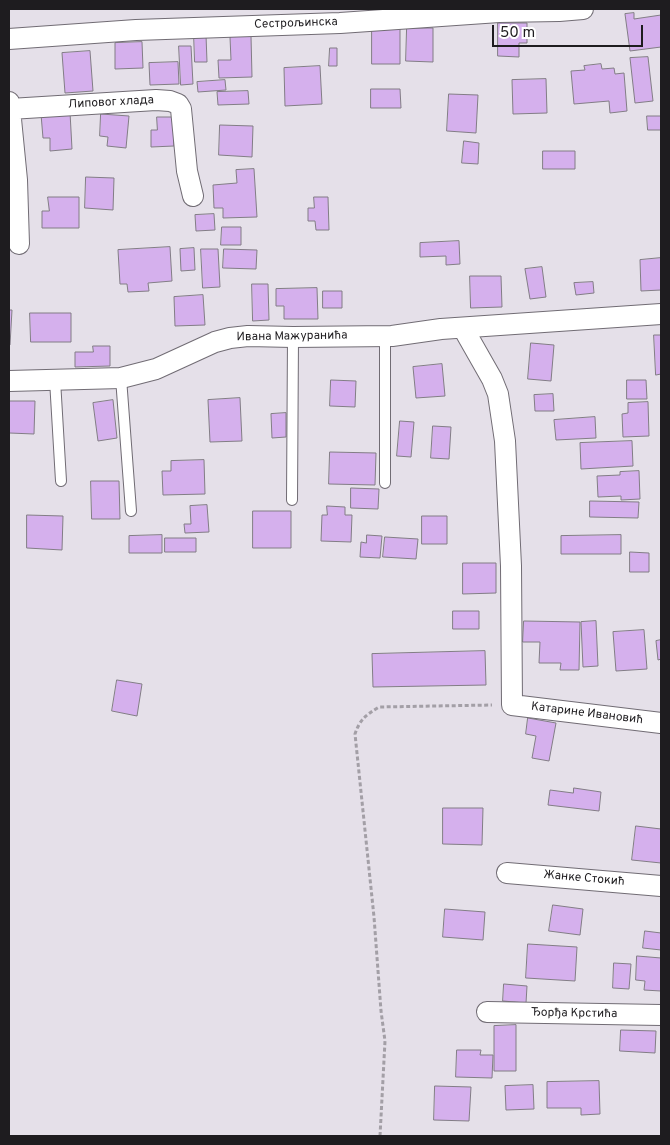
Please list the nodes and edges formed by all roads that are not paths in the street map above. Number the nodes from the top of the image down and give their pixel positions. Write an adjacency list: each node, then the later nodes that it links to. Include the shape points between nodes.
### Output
1 (583, 9): 2 (street, Сестрољинска)
2 (499, 10): 3 (street, Сестрољинска, via 340,23 136,30)
3 (9, 40)
4 (10, 105): 5 (street, Липовог хлада, via 156,100 178,104); 6 (street)
5 (193, 196)
6 (19, 244)
7 (661, 314): 8 (street, Ивана Мажуранића)
8 (463, 328): 9 (street, Ивана Мажуранића); 18 (street, Катарине Ивановић, via 498,394 505,441 511,566 512,704)
9 (385, 336): 10 (street, Ивана Мажуранића); 15 (lane)
10 (293, 337): 11 (street, Ивана Мажуранића, via 230,338 156,369); 16 (lane)
11 (121, 378): 12 (street, Ивана Мажуранића); 17 (lane)
12 (55, 380): 13 (street, Ивана Мажуранића); 14 (lane)
13 (9, 381)
14 (61, 482)
15 (385, 483)
16 (292, 500)
17 (131, 511)
18 (661, 723)
19 (507, 873): 20 (street, Жанке Стокић)
20 (661, 886)
21 (487, 1012): 22 (street, Ђорђа Крстића)
22 (661, 1015)

